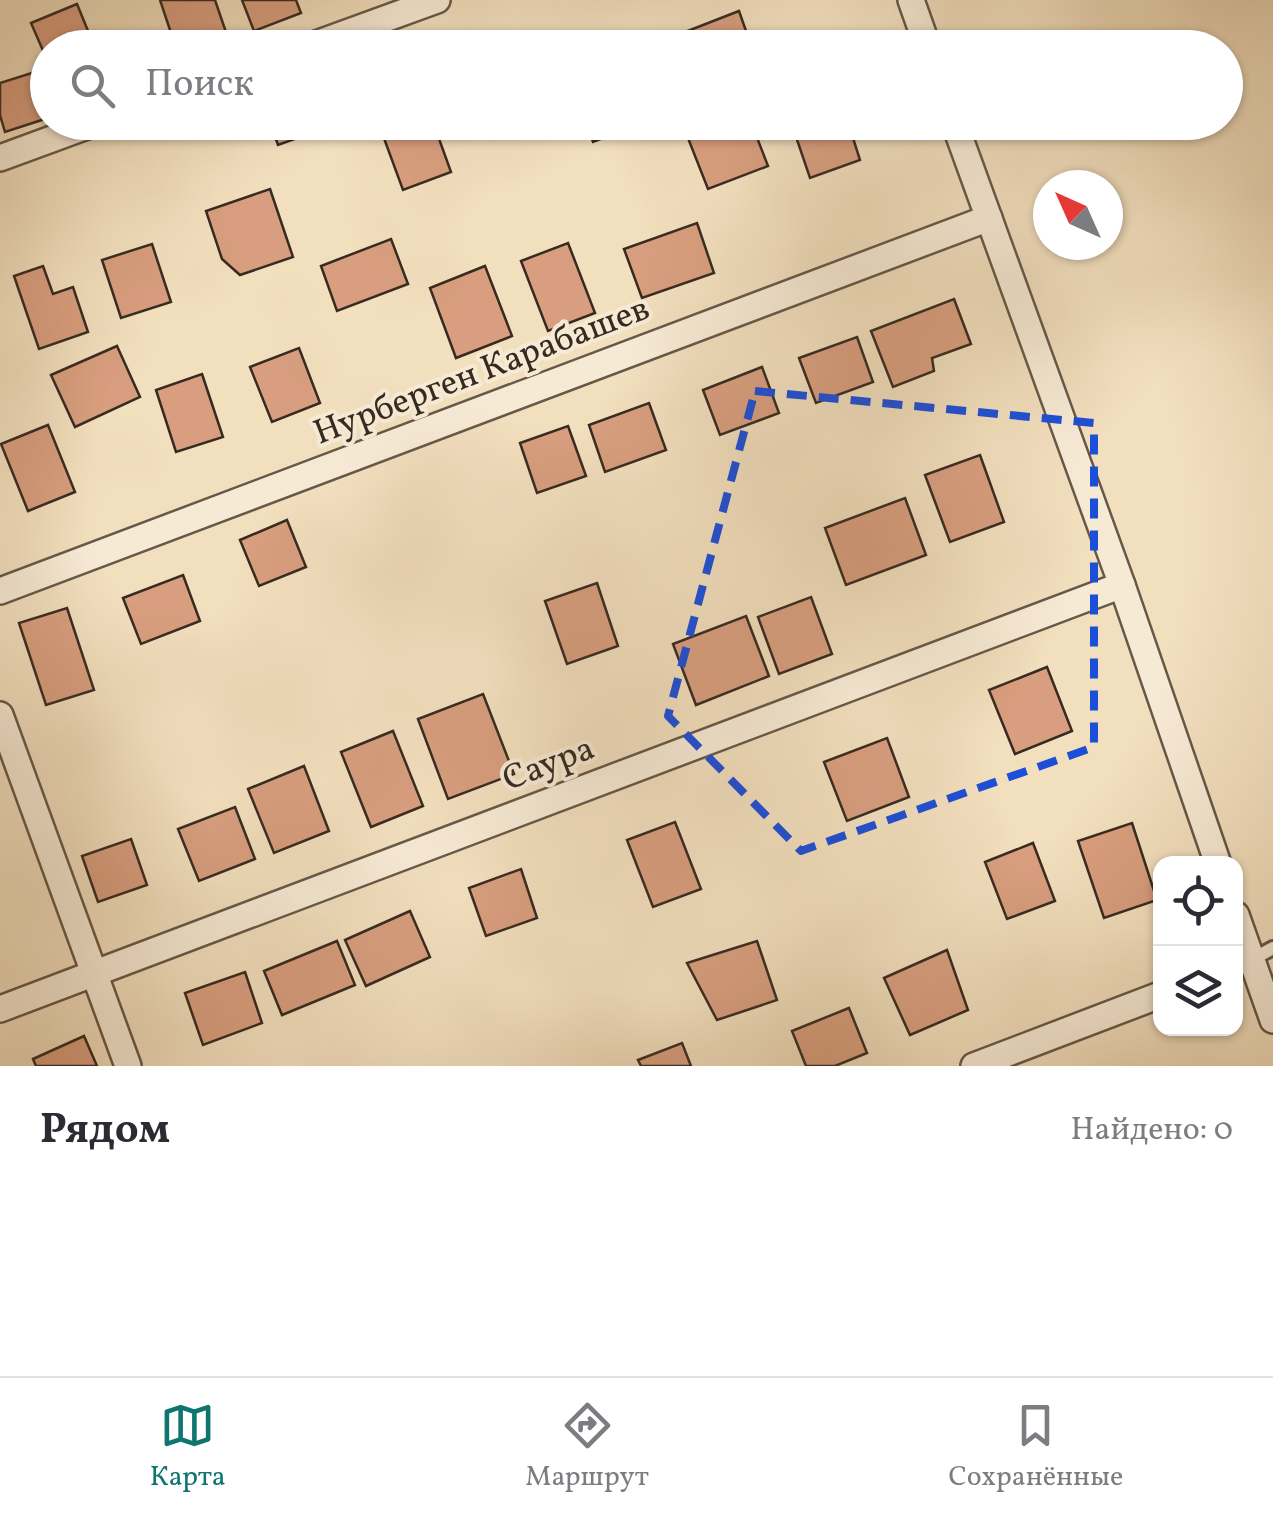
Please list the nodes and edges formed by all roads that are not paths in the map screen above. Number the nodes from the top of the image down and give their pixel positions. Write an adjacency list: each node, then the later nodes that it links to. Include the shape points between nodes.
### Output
1 (436, 0): 3 (street)
2 (910, 0): 4 (street)
3 (354, 30)
4 (921, 30)
5 (49, 140): 7 (street)
6 (960, 140): 8 (street)
7 (0, 158)
8 (988, 218): 9 (street); 10 (street, Нурберген Карабашев)
9 (1122, 585): 12 (street); 15 (street, Саура)
10 (0, 590)
11 (0, 715): 15 (street)
12 (1215, 856)
13 (1243, 932): 14 (street)
14 (1253, 958): 18 (street)
15 (94, 974): 17 (street, Саура); 19 (street)
16 (1153, 998): 20 (street)
17 (0, 1008)
18 (1273, 1020)
19 (128, 1066)
20 (974, 1066)

